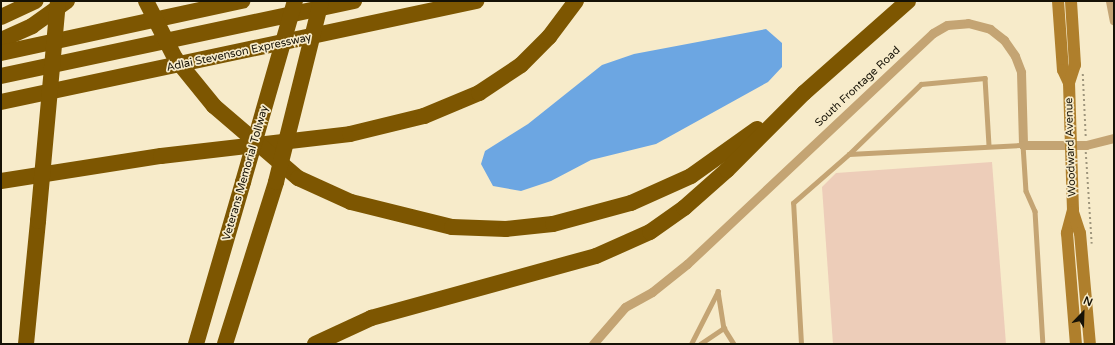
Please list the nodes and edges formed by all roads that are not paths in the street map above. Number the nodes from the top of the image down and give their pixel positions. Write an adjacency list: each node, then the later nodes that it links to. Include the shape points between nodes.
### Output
1 (36, 1): 15 (highway)
2 (58, 1): 31 (highway, bridge)
3 (67, 1): 17 (highway, via 32,26)
4 (146, 1): 21 (highway, bridge, via 175,58 214,106 298,178 351,202 452,227 506,229 553,224 631,203 691,176)
5 (242, 1): 18 (highway)
6 (295, 1): 32 (highway, Veterans Memorial Tollway, bridge)
7 (321, 1): 33 (highway, bridge, via 276,182)
8 (354, 1): 19 (highway)
9 (476, 1): 22 (highway, Adlai Stevenson Expressway)
10 (576, 1): 28 (highway, via 549,37 521,65 478,93 424,116 350,134 160,156)
11 (908, 1): 21 (highway)
12 (1058, 1): 20 (street, Woodward Avenue, via 1063,70)
13 (1071, 1): 20 (street, Woodward Avenue, via 1075,65)
14 (1110, 1): 16 (street)
15 (1, 17)
16 (1114, 21)
17 (1, 40)
18 (1, 53)
19 (1, 76)
20 (1069, 83): 25 (street, Woodward Avenue)
21 (804, 93): 34 (highway, via 684,208 630,243 596,256 371,318)
22 (1, 102)
23 (1114, 138): 25 (street, via 1086,145)
24 (1023, 144): 25 (street); 26 (lane); 35 (street, South Frontage Road, via 1021,72 1016,56 1004,40 990,29 968,23 947,25 933,33 687,264 652,292 625,306); 40 (lane, via 1026,190 1036,211)
25 (1071, 144): 29 (street, Woodward Avenue)
26 (990, 146): 27 (lane); 27 (lane, via 985,78 921,84)
27 (848, 154): 39 (lane, via 793,203)
28 (1, 181)
29 (1073, 210): 41 (street, Woodward Avenue, via 1067,232); 42 (street, Woodward Avenue, via 1080,233)
30 (724, 328): 36 (lane, via 718,291); 37 (lane); 38 (lane)
31 (26, 344)
32 (196, 344)
33 (225, 344)
34 (315, 344)
35 (593, 344)
36 (691, 344)
37 (700, 344)
38 (734, 344)
39 (801, 344)
40 (1044, 344)
41 (1076, 344)
42 (1090, 344)

